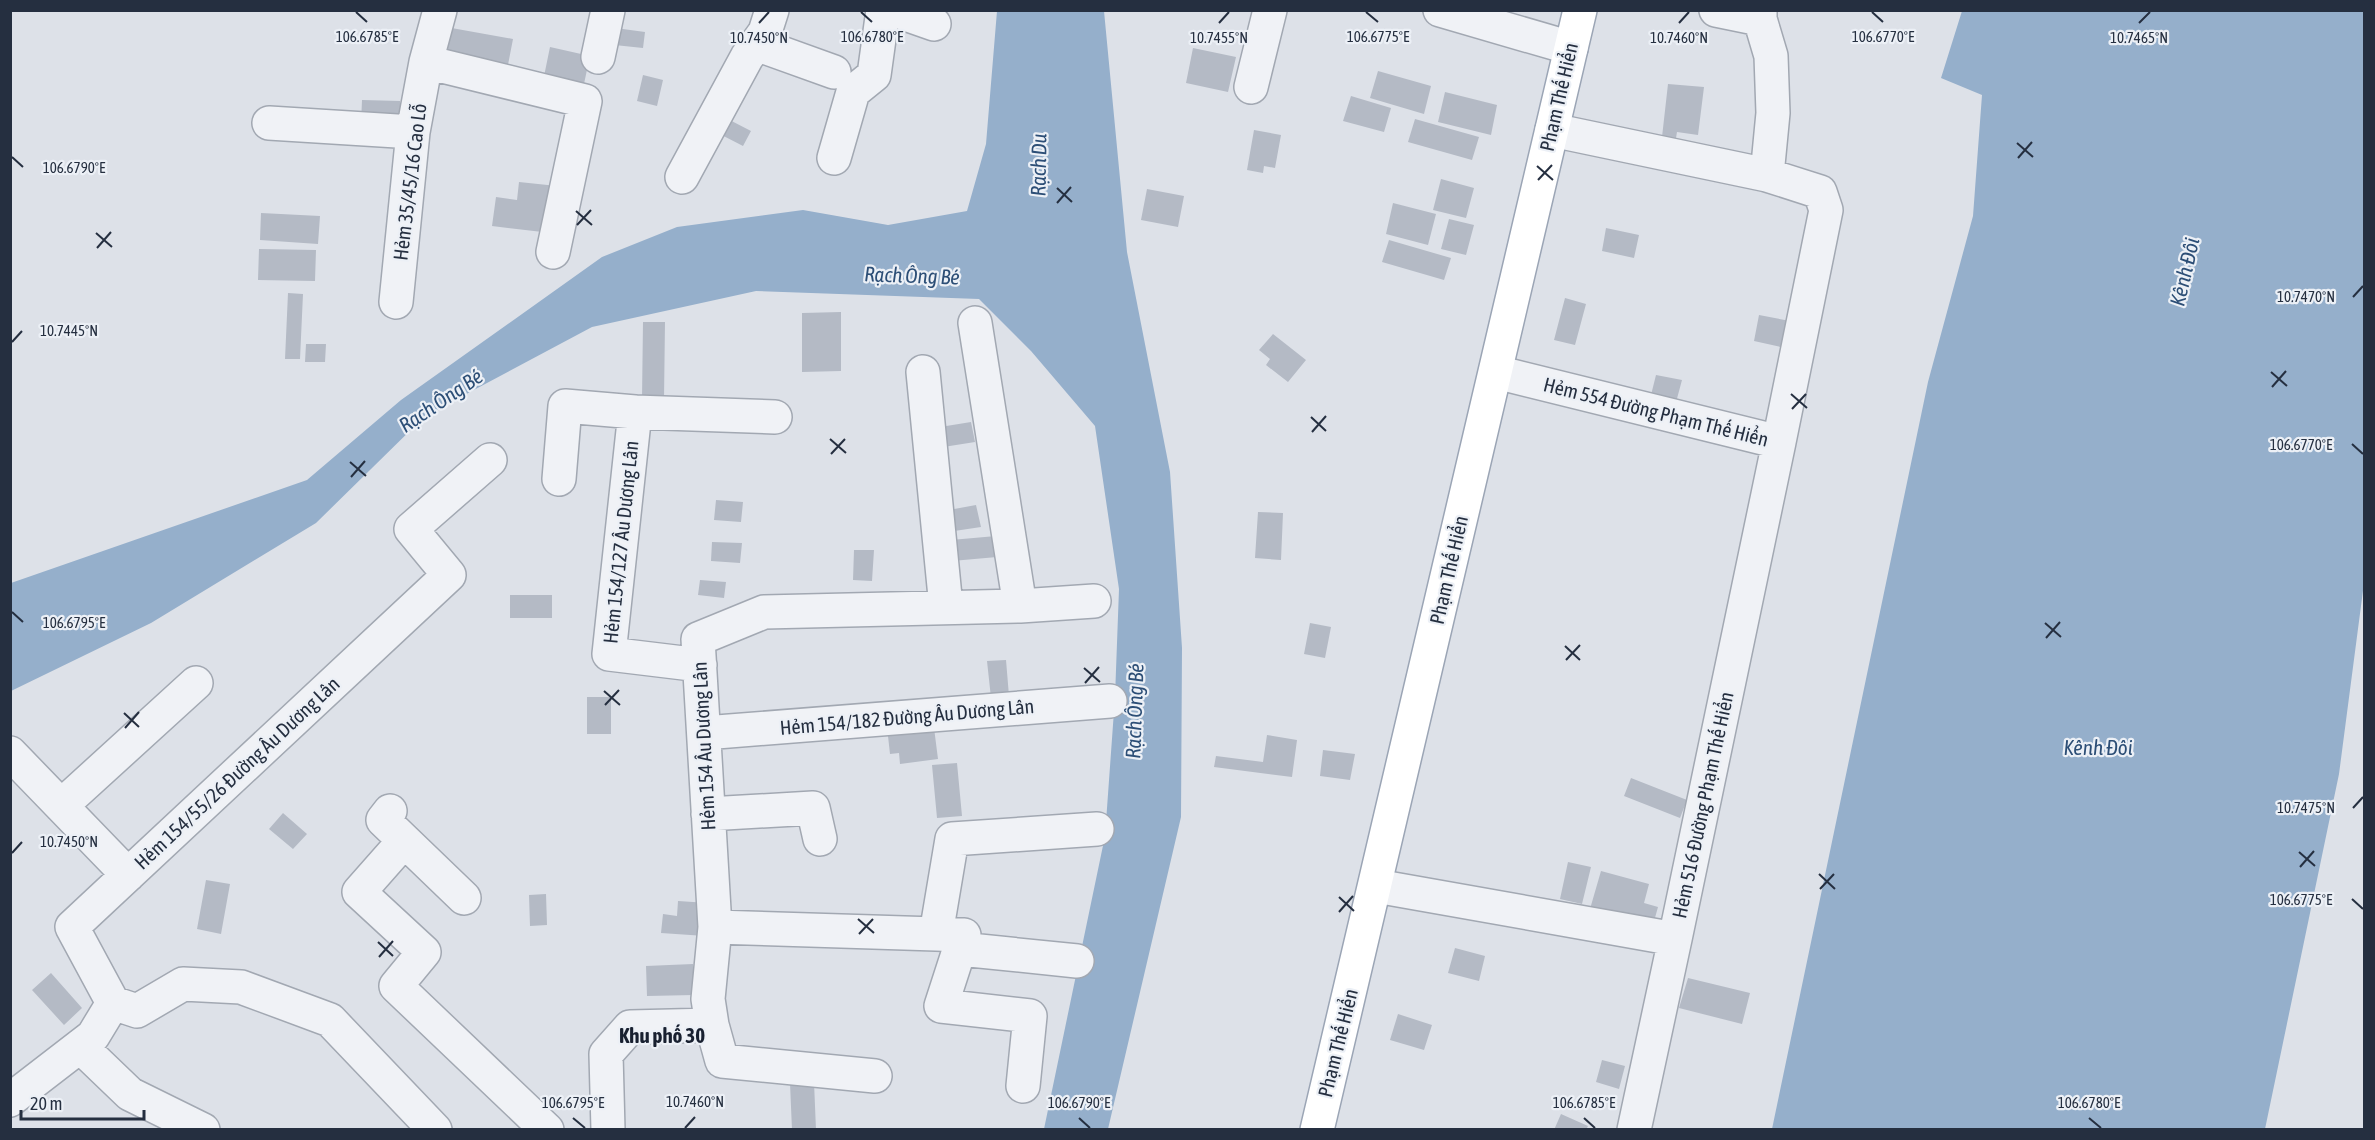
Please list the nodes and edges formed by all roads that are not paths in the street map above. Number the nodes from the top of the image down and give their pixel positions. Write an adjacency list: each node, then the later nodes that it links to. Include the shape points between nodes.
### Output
1 (440, 10): 15 (street, Hẻm 35/45/16 Cao Lỗ)
2 (608, 10): 14 (street)
3 (772, 10): 12 (street, via 765,32)
4 (884, 10): 21 (street, via 874,75 853,92)
5 (894, 10): 11 (street)
6 (1270, 10): 17 (street)
7 (1440, 10): 13 (street)
8 (1580, 10): 13 (main road, Phạm Thế Hiển)
9 (1716, 10): 10 (street)
10 (1760, 15): 22 (street, via 1771,56 1773,113)
11 (934, 24)
12 (756, 44): 16 (street); 23 (street)
13 (1571, 48): 19 (main road, Phạm Thế Hiển)
14 (598, 57)
15 (426, 62): 20 (street, Hẻm 35/45/16 Cao Lỗ); 24 (street, via 585,100)
16 (834, 72)
17 (1251, 87)
18 (269, 123): 20 (street)
19 (1552, 130): 22 (street); 28 (main road, Phạm Thế Hiển)
20 (413, 132): 25 (street, Hẻm 35/45/16 Cao Lỗ)
21 (834, 158)
22 (1767, 175): 31 (street, Hẻm 554 Đường Phạm Thế Hiển, via 1820,192 1826,210)
23 (682, 177)
24 (553, 252)
25 (396, 302)
26 (975, 322): 35 (street)
27 (923, 372): 36 (street)
28 (1496, 372): 31 (street, Hẻm 554 Đường Phạm Thế Hiển); 49 (main road, Phạm Thế Hiển)
29 (635, 412): 30 (street, Hẻm 154/127 Âu Dương Lân); 33 (street, Hẻm 154/127 Âu Dương Lân, via 565,406); 37 (street, Hẻm 154/127 Âu Dương Lân, via 609,654)
30 (775, 417)
31 (1779, 442): 52 (street, Hẻm 516 Đường Phạm Thế Hiển)
32 (490, 460): 48 (street, Hẻm 154/55/26 Đường Âu Dương Lân, via 411,529 449,575)
33 (559, 479)
34 (1094, 601): 35 (street, Hẻm 154 Âu Dương Lân)
35 (1020, 606): 36 (street, Hẻm 154 Âu Dương Lân)
36 (946, 607): 37 (street, Hẻm 154 Âu Dương Lân, via 764,612 698,639)
37 (700, 665): 40 (street, Hẻm 154 Âu Dương Lân)
38 (196, 683): 42 (street)
39 (1110, 701): 40 (street, Hẻm 154/182 Đường Âu Dương Lân)
40 (704, 733): 44 (street, Hẻm 154 Âu Dương Lân)
41 (10, 753): 42 (street)
42 (62, 806): 48 (street)
43 (390, 811): 47 (street, via 383,820)
44 (708, 814): 46 (street, via 813,808); 51 (street, Hẻm 154 Âu Dương Lân)
45 (1097, 828): 53 (street, via 952,839)
46 (820, 839)
47 (404, 841): 50 (street); 63 (street, via 359,892 424,952 396,986)
48 (128, 875): 55 (street, Hẻm 154/55/26 Đường Âu Dương Lân, via 72,927)
49 (1376, 886): 52 (street, Hẻm 516 Đường Phạm Thế Hiển); 65 (main road, Phạm Thế Hiển)
50 (464, 898)
51 (715, 927): 53 (street); 56 (street, Hẻm 154 Âu Dương Lân, via 708,999)
52 (1676, 939): 66 (street)
53 (948, 942): 54 (street); 59 (street, via 941,1006 1030,1016)
54 (1077, 961)
55 (113, 1003): 57 (street, via 93,1036); 62 (street, via 137,1011 183,984 241,987 330,1020)
56 (712, 1025): 58 (street, Hẻm 154 Âu Dương Lân, via 722,1061); 64 (street, via 630,1027 606,1054)
57 (80, 1046): 60 (street); 61 (street, via 130,1094)
58 (875, 1076)
59 (1023, 1086)
60 (10, 1100)
61 (203, 1130)
62 (435, 1130)
63 (547, 1130)
64 (608, 1130)
65 (1317, 1130)
66 (1634, 1130)

